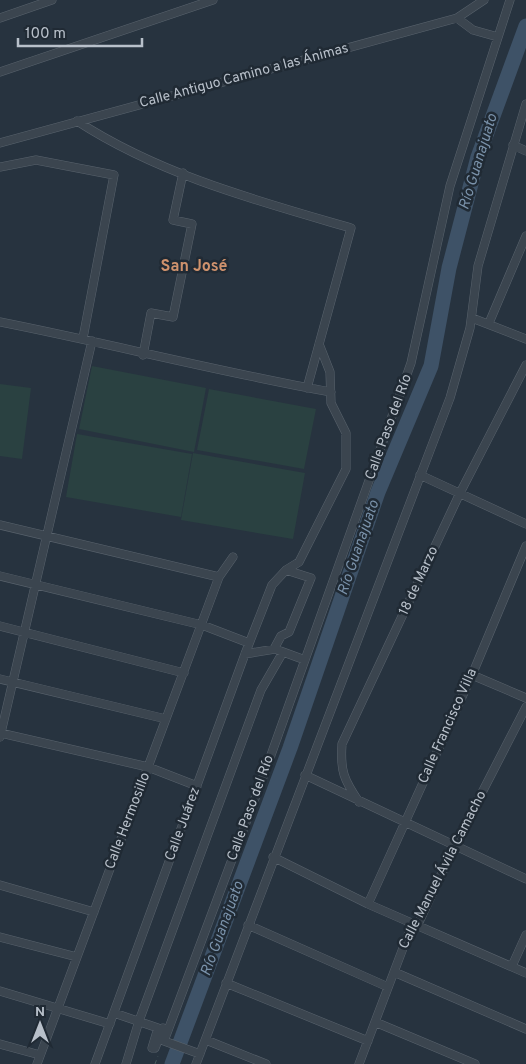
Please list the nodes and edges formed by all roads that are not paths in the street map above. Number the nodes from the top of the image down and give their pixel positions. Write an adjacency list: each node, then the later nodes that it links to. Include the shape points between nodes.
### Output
1 (52, 0): 5 (street)
2 (213, 0): 8 (street)
3 (484, 0): 6 (street, Calle Antiguo Camino a las Ánimas)
4 (510, 0): 7 (street, Calle Paso del Río)
5 (0, 18)
6 (457, 18): 7 (street, via 473,30); 10 (street, Calle Antiguo Camino a las Ánimas)
7 (498, 37): 46 (street, Calle Paso del Río, via 450,186 411,363)
8 (0, 72)
9 (526, 104): 12 (street)
10 (77, 122): 11 (street, Calle Antiguo Camino a las Ánimas); 15 (street, via 103,138)
11 (0, 143)
12 (512, 145): 13 (street); 17 (street, via 478,266)
13 (526, 151)
14 (0, 167): 20 (street, via 36,160 114,175)
15 (183, 173): 23 (street, via 269,204 351,228); 24 (street, via 173,220 192,224 173,317 151,313)
16 (526, 236): 19 (street)
17 (472, 318): 19 (street); 28 (street, via 450,398)
18 (0, 322): 20 (street)
19 (489, 324): 21 (street)
20 (83, 338): 22 (street)
21 (526, 339)
22 (92, 341): 24 (street); 32 (street)
23 (319, 344): 26 (street); 27 (street, via 330,372)
24 (143, 354): 26 (street)
25 (526, 364): 29 (street, 18 de Marzo)
26 (307, 388): 27 (street)
27 (331, 392): 35 (street, via 332,403 346,433 346,469 299,562)
28 (420, 475): 29 (street); 56 (street)
29 (460, 493): 30 (street); 58 (street, 18 de Marzo, via 342,744 343,775)
30 (526, 524)
31 (0, 525): 32 (street)
32 (46, 534): 37 (street); 38 (street)
33 (526, 546): 48 (street, Calle Francisco Villa)
34 (233, 557): 37 (street, Calle Hermosillo)
35 (286, 570): 42 (street, Calle Juárez, via 272,585); 43 (street, via 310,578 289,632 281,636)
36 (0, 576): 38 (street)
37 (220, 577): 39 (street, Calle Hermosillo)
38 (36, 583): 39 (street); 41 (street)
39 (202, 625): 42 (street); 47 (street, Calle Hermosillo)
40 (0, 626): 41 (street)
41 (24, 631): 47 (street); 50 (street)
42 (249, 643): 45 (street, Calle Juárez)
43 (274, 649): 44 (street); 45 (street)
44 (283, 652): 46 (street); 80 (street, via 261,690)
45 (245, 654): 57 (street, Calle Juárez)
46 (305, 660): 79 (street, Calle Paso del Río)
47 (184, 673): 53 (street, Calle Hermosillo)
48 (472, 675): 51 (street); 59 (street, Calle Francisco Villa)
49 (0, 679): 50 (street)
50 (12, 682): 53 (street); 54 (street)
51 (526, 698)
52 (526, 707): 60 (street, Calle Manuel Ávila Camacho)
53 (166, 719): 55 (street, Calle Hermosillo)
54 (0, 734): 55 (street)
55 (148, 767): 57 (street); 65 (street, Calle Hermosillo)
56 (305, 775): 58 (street); 61 (street)
57 (197, 786): 78 (street, Calle Juárez)
58 (359, 802): 59 (street)
59 (404, 823): 60 (street); 64 (street, Calle Francisco Villa)
60 (455, 845): 62 (street); 66 (street, Calle Manuel Ávila Camacho)
61 (273, 858): 64 (street); 67 (street)
62 (526, 879)
63 (0, 886): 65 (street)
64 (368, 904): 66 (street)
65 (94, 912): 70 (street, Calle Hermosillo)
66 (417, 924): 71 (street); 72 (street, Calle Manuel Ávila Camacho, via 408,935)
67 (248, 925): 74 (street); 75 (street)
68 (526, 935): 71 (street)
69 (0, 938): 70 (street)
70 (77, 957): 77 (street, Calle Hermosillo)
71 (512, 966): 73 (street)
72 (394, 972): 75 (street, Calle Manuel Ávila Camacho); 84 (street)
73 (526, 973)
74 (226, 983): 86 (street); 87 (street)
75 (388, 987): 81 (street, Calle Manuel Ávila Camacho)
76 (0, 991): 77 (street)
77 (58, 1008): 82 (street); 90 (street, Calle Hermosillo)
78 (114, 1013): 80 (street); 82 (street, Calle Juárez)
79 (172, 1018): 83 (street); 85 (street, Calle Paso del Río)
80 (139, 1021): 83 (street); 93 (street)
81 (375, 1022): 87 (street, Calle Manuel Ávila Camacho); 97 (street)
82 (110, 1024): 92 (street, Calle Juárez)
83 (155, 1027): 85 (street, via 152,1048 155,1048 163,1028)
84 (526, 1029)
85 (168, 1030): 89 (street, Calle Paso del Río, via 164,1042)
86 (206, 1040): 89 (street); 95 (street)
87 (368, 1041): 96 (street, Calle Manuel Ávila Camacho)
88 (0, 1044): 90 (street)
89 (200, 1054): 94 (street)
90 (40, 1055): 91 (street, Calle Hermosillo)
91 (37, 1064)
92 (95, 1064)
93 (126, 1064)
94 (196, 1064)
95 (266, 1064)
96 (359, 1064)
97 (475, 1064)

